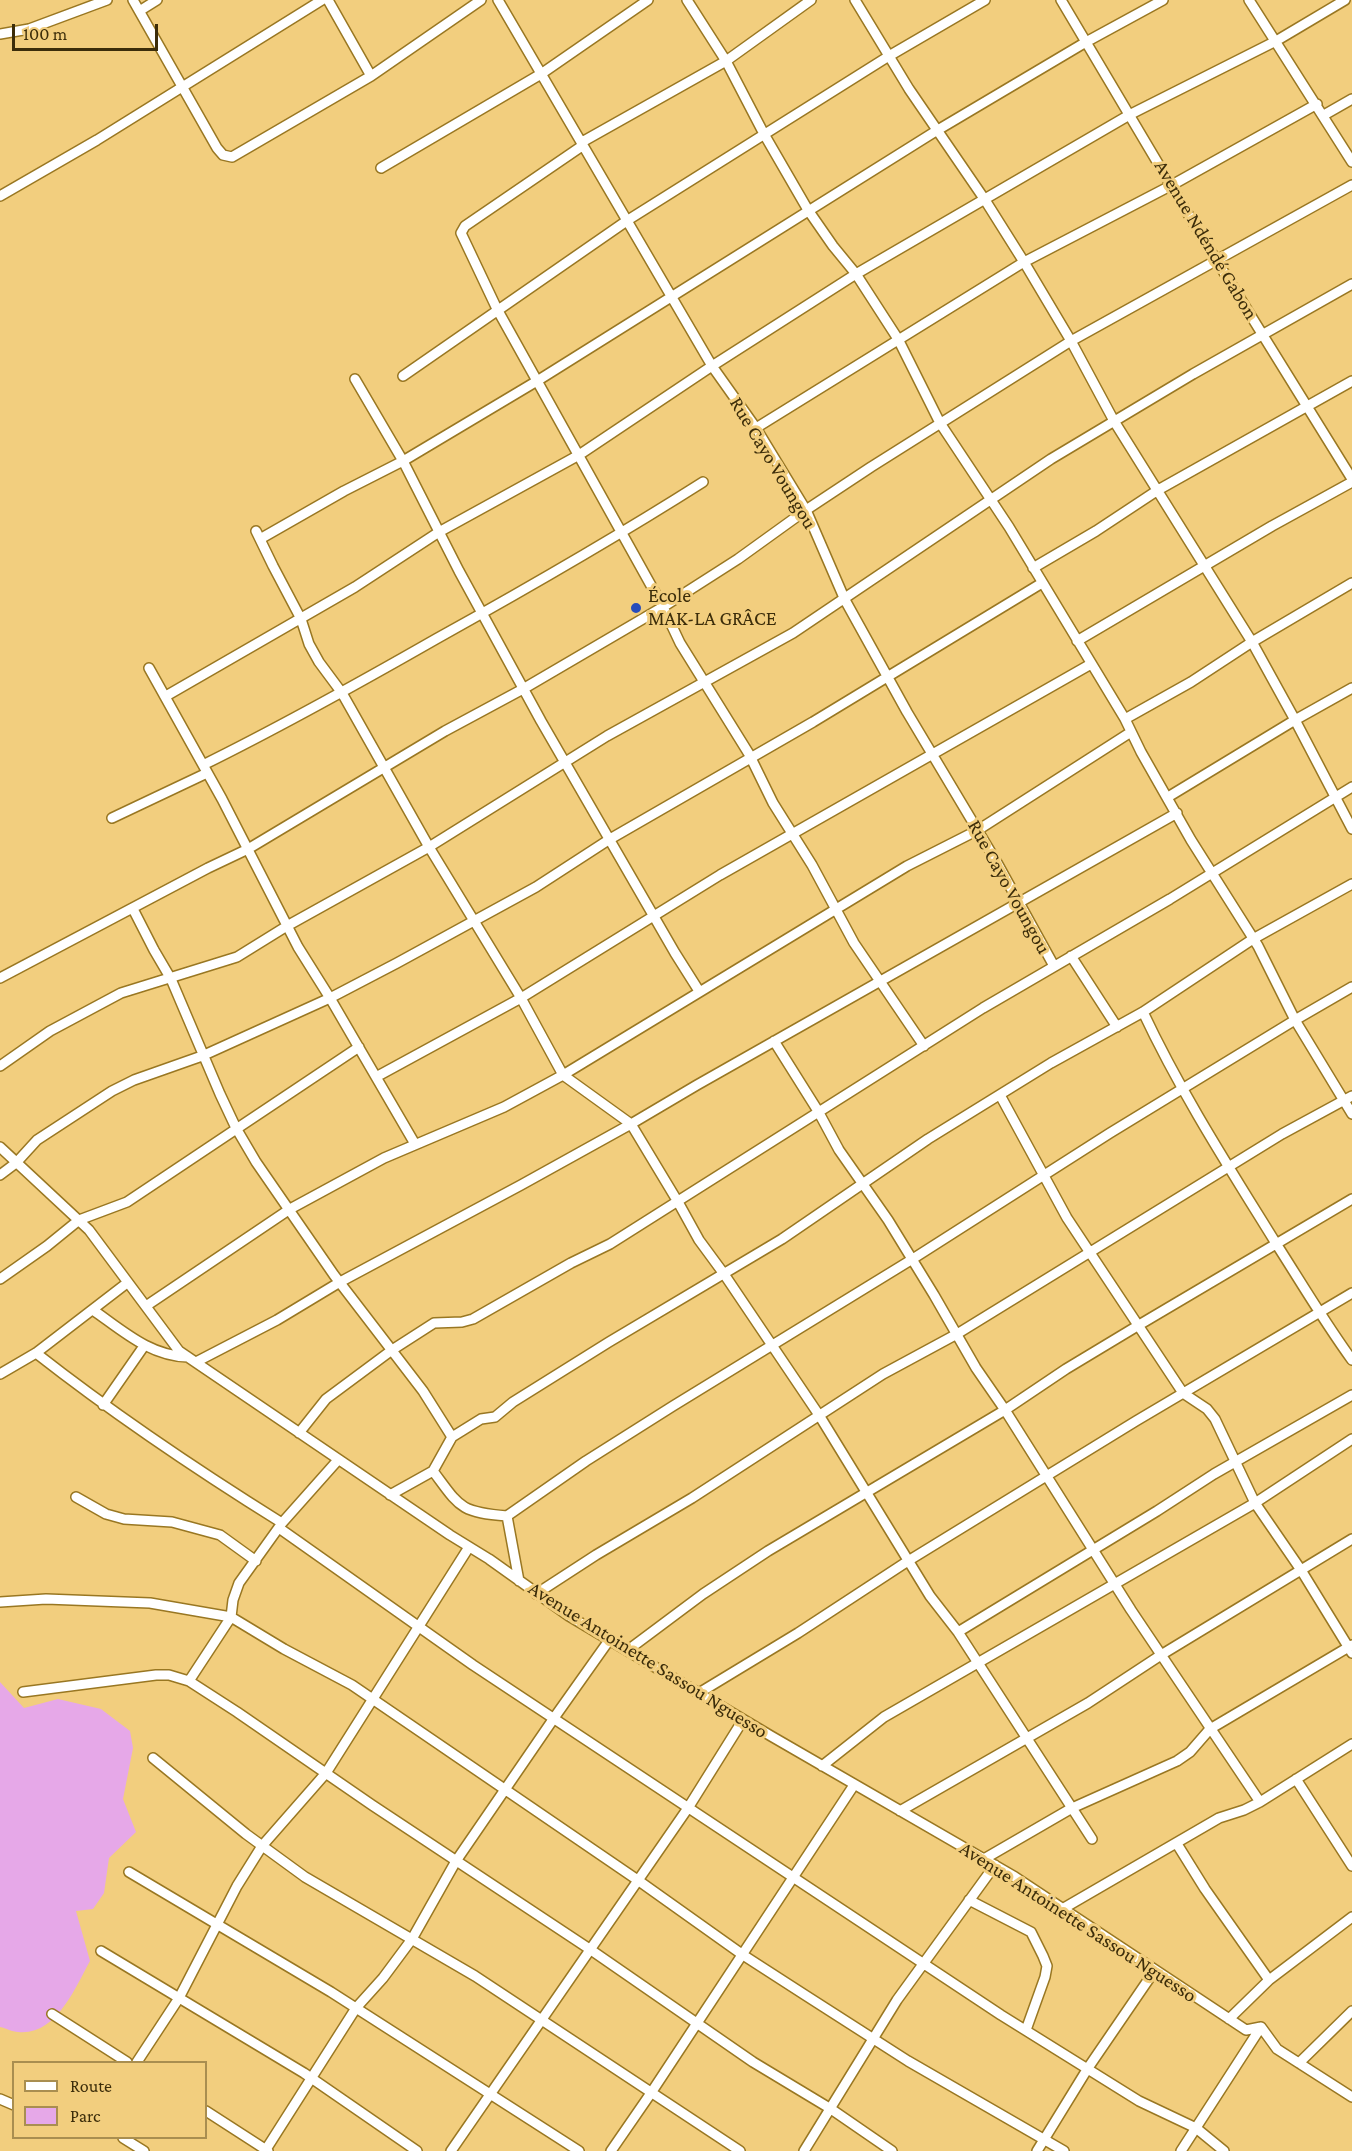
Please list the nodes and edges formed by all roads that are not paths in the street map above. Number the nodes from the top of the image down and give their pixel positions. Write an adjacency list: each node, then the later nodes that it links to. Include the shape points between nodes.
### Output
1 (107, 0): 18 (street, via 29,29)
2 (133, 0): 17 (street)
3 (157, 0): 17 (street)
4 (322, 0): 25 (street)
5 (328, 0): 24 (street)
6 (481, 0): 24 (street)
7 (498, 0): 23 (street, Rue Cayo Voungou)
8 (648, 0): 23 (street)
9 (687, 0): 22 (street)
10 (811, 0): 22 (street)
11 (855, 0): 21 (street)
12 (985, 0): 21 (street)
13 (1061, 0): 20 (street, Avenue Ndéndé Gabon)
14 (1163, 0): 20 (street)
15 (1249, 0): 19 (street)
16 (1345, 0): 19 (street)
17 (141, 10): 25 (street)
18 (0, 34)
19 (1276, 41): 27 (street); 28 (street)
20 (1086, 42): 28 (street, Avenue Ndéndé Gabon); 30 (street)
21 (889, 56): 30 (street); 31 (street)
22 (726, 61): 31 (street); 32 (street)
23 (541, 74): 32 (street, Rue Cayo Voungou); 34 (street)
24 (371, 76): 25 (street, via 232,157 217,148)
25 (182, 87): 37 (street)
26 (1352, 99): 29 (street)
27 (1317, 104): 29 (street); 35 (street)
28 (1131, 114): 35 (street, Avenue Ndéndé Gabon); 38 (street)
29 (1324, 115): 33 (street)
30 (936, 131): 38 (street); 39 (street)
31 (764, 134): 39 (street); 40 (street)
32 (582, 144): 40 (street, Rue Cayo Voungou); 46 (street, via 465,226 461,233)
33 (1352, 162)
34 (381, 168)
35 (1172, 185): 41 (street, Avenue Ndéndé Gabon); 42 (street)
36 (1352, 185): 41 (street)
37 (0, 196)
38 (985, 200): 42 (street); 43 (street)
39 (808, 210): 43 (street); 45 (street)
40 (628, 220): 45 (street, Rue Cayo Voungou); 46 (street)
41 (1217, 260): 47 (street, Avenue Ndéndé Gabon); 49 (street)
42 (1024, 262): 48 (street); 49 (street)
43 (856, 274): 48 (street); 50 (street)
44 (1352, 284): 47 (street)
45 (672, 298): 50 (street, Rue Cayo Voungou); 53 (street)
46 (497, 309): 51 (street); 53 (street)
47 (1264, 334): 55 (street, Avenue Ndéndé Gabon); 56 (street)
48 (898, 339): 57 (street); 58 (street)
49 (1071, 341): 56 (street); 57 (street)
50 (712, 366): 58 (street, Rue Cayo Voungou); 59 (street)
51 (403, 376)
52 (356, 379): 60 (street)
53 (537, 381): 59 (street); 60 (street)
54 (1352, 381): 55 (street)
55 (1307, 406): 61 (street, Avenue Ndéndé Gabon); 63 (street)
56 (1114, 421): 63 (street); 64 (street)
57 (940, 423): 64 (street); 65 (street)
58 (756, 428): 65 (street, Rue Cayo Voungou)
59 (579, 455): 66 (street); 67 (street)
60 (403, 461): 66 (street); 75 (street, via 258,535)
61 (1352, 480): 68 (street)
62 (703, 482): 67 (street)
63 (1158, 490): 68 (street); 69 (street)
64 (991, 498): 69 (street); 72 (street)
65 (806, 510): 72 (street, Rue Cayo Voungou); 73 (street)
66 (439, 532): 74 (street); 75 (street)
67 (623, 533): 73 (street); 74 (street)
68 (1204, 566): 76 (street); 77 (street)
69 (1033, 568): 71 (street)
70 (1352, 583): 77 (street)
71 (1042, 584): 76 (street); 80 (street)
72 (845, 600): 80 (street, Rue Cayo Voungou); 81 (street)
73 (663, 607): 81 (street); 83 (street)
74 (483, 613): 83 (street); 84 (street)
75 (301, 619): 84 (street, via 309,644); 85 (street)
76 (1077, 641): 78 (street)
77 (1252, 642): 86 (street); 87 (street)
78 (1091, 664): 86 (street); 89 (street)
79 (149, 668): 85 (street)
80 (888, 676): 89 (street, Rue Cayo Voungou); 90 (street)
81 (704, 681): 90 (street); 91 (street)
82 (1352, 688): 87 (street)
83 (523, 689): 91 (street); 92 (street)
84 (342, 693): 92 (street); 93 (street)
85 (166, 696): 93 (street)
86 (1125, 719): 88 (street)
87 (1295, 720): 95 (street); 96 (street)
88 (1131, 732): 95 (street); 100 (street)
89 (932, 753): 100 (street, Rue Cayo Voungou); 101 (street)
90 (751, 759): 101 (street); 102 (street)
91 (565, 762): 102 (street); 103 (street)
92 (385, 768): 103 (street); 104 (street)
93 (205, 769): 98 (street); 104 (street)
94 (1352, 787): 96 (street)
95 (1168, 797): 97 (street)
96 (1335, 797): 99 (street); 105 (street)
97 (1177, 813): 105 (street); 107 (street)
98 (112, 818)
99 (1352, 829)
100 (978, 830): 107 (street, Rue Cayo Voungou); 109 (street, via 907,866)
101 (793, 833): 109 (street); 110 (street)
102 (610, 839): 110 (street); 111 (street, via 536,887)
103 (429, 847): 111 (street); 112 (street)
104 (248, 849): 108 (street); 112 (street)
105 (1211, 874): 113 (street); 114 (street)
106 (1352, 884): 113 (street)
107 (1018, 902): 115 (street, Rue Cayo Voungou); 118 (street)
108 (133, 909): 116 (street); 117 (street)
109 (836, 910): 118 (street); 120 (street)
110 (655, 916): 120 (street); 122 (street)
111 (473, 920): 121 (street); 122 (street)
112 (287, 926): 117 (street, via 237,957); 121 (street)
113 (1253, 939): 123 (street); 124 (street)
114 (1071, 956): 115 (street); 125 (street)
115 (1054, 966): 127 (street)
116 (0, 978)
117 (171, 979): 129 (street); 130 (street, via 121,993 92,1007)
118 (880, 981): 126 (street); 127 (street)
119 (1352, 987): 124 (street)
120 (699, 991): 131 (street)
121 (330, 998): 128 (street); 129 (street)
122 (521, 998): 131 (street); 132 (street)
123 (1143, 1012): 125 (street); 133 (street)
124 (1295, 1020): 133 (street); 135 (street)
125 (1117, 1027): 134 (street)
126 (774, 1041): 136 (street); 138 (street)
127 (924, 1046): 136 (street)
128 (358, 1047): 132 (street); 139 (street)
129 (202, 1056): 139 (street); 142 (street, via 112,1091 37,1140)
130 (0, 1066)
131 (563, 1075): 138 (street); 140 (street, via 504,1107)
132 (376, 1077): 140 (street)
133 (1184, 1090): 143 (street); 145 (street)
134 (1000, 1095): 145 (street); 146 (street)
135 (1348, 1099): 137 (street); 143 (street)
136 (818, 1111): 146 (street, via 839,1150); 148 (street)
137 (1352, 1114)
138 (631, 1124): 148 (street); 157 (street)
139 (236, 1128): 149 (street); 150 (street, via 127,1202)
140 (415, 1144): 149 (street)
141 (0, 1147): 142 (street, Avenue Antoinette Sassou Nguesso)
142 (16, 1163): 144 (street); 150 (street, Avenue Antoinette Sassou Nguesso)
143 (1229, 1167): 151 (street); 152 (street)
144 (0, 1175)
145 (1044, 1176): 152 (street); 153 (street)
146 (864, 1184): 153 (street); 154 (street)
147 (1352, 1199): 151 (street)
148 (678, 1202): 154 (street); 166 (street, via 473,1319 434,1323)
149 (290, 1209): 157 (street); 159 (street)
150 (79, 1220): 155 (street); 156 (street, Avenue Antoinette Sassou Nguesso)
151 (1277, 1244): 161 (street); 162 (street)
152 (1090, 1251): 162 (street); 163 (street)
153 (911, 1260): 163 (street); 164 (street)
154 (724, 1274): 164 (street); 177 (street, via 570,1366 495,1417 481,1419)
155 (0, 1279)
156 (127, 1282): 159 (street, Avenue Antoinette Sassou Nguesso); 160 (street)
157 (340, 1282): 166 (street); 168 (street, via 278,1320)
158 (1352, 1293): 161 (street)
159 (146, 1306): 168 (street, Avenue Antoinette Sassou Nguesso, via 172,1344)
160 (93, 1310): 165 (street); 167 (street)
161 (1319, 1312): 169 (street); 171 (street)
162 (1139, 1325): 171 (street); 174 (street)
163 (957, 1334): 174 (street); 175 (street)
164 (772, 1345): 175 (street); 187 (street)
165 (144, 1346): 168 (street); 173 (street)
166 (392, 1350): 176 (street, via 326,1399); 177 (street)
167 (36, 1353): 170 (street); 173 (street)
168 (192, 1359): 176 (street, Avenue Antoinette Sassou Nguesso)
169 (1352, 1360)
170 (0, 1374)
171 (1183, 1393): 180 (street, via 1215,1419); 182 (street)
172 (1352, 1395): 180 (street)
173 (103, 1405): 188 (street)
174 (1005, 1410): 182 (street); 183 (street)
175 (819, 1415): 183 (street); 197 (street)
176 (299, 1433): 179 (street, Avenue Antoinette Sassou Nguesso)
177 (452, 1437): 181 (street)
178 (1352, 1439): 186 (street)
179 (338, 1460): 184 (street, Avenue Antoinette Sassou Nguesso); 188 (street)
180 (1234, 1463): 186 (street); 191 (street)
181 (432, 1471): 184 (street); 187 (street, via 457,1503 468,1510)
182 (1046, 1476): 191 (street); 193 (street)
183 (866, 1493): 193 (street); 204 (street, via 768,1551)
184 (390, 1495): 190 (street, Avenue Antoinette Sassou Nguesso)
185 (76, 1497): 192 (street, via 124,1519 172,1522 220,1535)
186 (1255, 1503): 194 (street); 196 (street)
187 (507, 1516): 195 (street)
188 (281, 1526): 192 (street); 200 (street)
189 (1352, 1539): 194 (street)
190 (469, 1547): 195 (street, Avenue Antoinette Sassou Nguesso); 200 (street)
191 (1094, 1550): 196 (street); 201 (street)
192 (255, 1561): 199 (street, via 239,1583)
193 (908, 1561): 201 (street); 209 (street)
194 (1301, 1570): 203 (street); 205 (street)
195 (519, 1581): 197 (street, Avenue Antoinette Sassou Nguesso)
196 (1115, 1584): 205 (street); 206 (street)
197 (536, 1594): 202 (street, Avenue Antoinette Sassou Nguesso)
198 (0, 1602): 199 (street, via 46,1599 150,1603)
199 (231, 1617): 207 (street); 210 (street)
200 (418, 1626): 210 (street); 211 (street)
201 (958, 1632): 206 (street)
202 (610, 1639): 204 (street, Avenue Antoinette Sassou Nguesso); 211 (street)
203 (1351, 1648): 213 (street)
204 (628, 1650): 209 (street, Avenue Antoinette Sassou Nguesso)
205 (1161, 1655): 213 (street); 214 (street)
206 (977, 1664): 214 (street); 217 (street, via 884,1717)
207 (189, 1681): 208 (street, via 156,1675); 218 (street)
208 (23, 1692)
209 (699, 1693): 212 (street, Avenue Antoinette Sassou Nguesso)
210 (374, 1700): 218 (street); 221 (street)
211 (554, 1718): 221 (street); 224 (street)
212 (743, 1720): 217 (street, Avenue Antoinette Sassou Nguesso); 224 (street)
213 (1210, 1729): 222 (street); 223 (street, via 1177,1761)
214 (1027, 1738): 223 (street); 225 (street)
215 (1352, 1744): 219 (street)
216 (153, 1758): 228 (street)
217 (822, 1766): 220 (street, Avenue Antoinette Sassou Nguesso)
218 (326, 1773): 228 (street); 230 (street)
219 (1296, 1779): 222 (street); 232 (street)
220 (855, 1785): 225 (street, Avenue Antoinette Sassou Nguesso); 234 (street)
221 (505, 1789): 230 (street); 235 (street)
222 (1260, 1802): 227 (street, via 1219,1818)
223 (1072, 1808): 226 (street); 229 (street)
224 (688, 1809): 234 (street); 235 (street)
225 (900, 1811): 229 (street, Avenue Antoinette Sassou Nguesso)
226 (1092, 1839)
227 (1177, 1844): 237 (street); 246 (street)
228 (262, 1846): 239 (street); 240 (street, via 305,1877)
229 (984, 1859): 231 (street, Avenue Antoinette Sassou Nguesso)
230 (456, 1861): 240 (street); 241 (street)
231 (995, 1865): 236 (street); 237 (street, Avenue Antoinette Sassou Nguesso)
232 (1352, 1866)
233 (129, 1872): 239 (street)
234 (793, 1877): 243 (street); 244 (street)
235 (639, 1881): 241 (street); 243 (street)
236 (969, 1900): 244 (street); 255 (street, via 1031,1932 1043,1956 1047,1966 1045,1977)
237 (1064, 1908): 245 (street, Avenue Antoinette Sassou Nguesso)
238 (1352, 1917): 246 (street)
239 (218, 1923): 247 (street); 248 (street)
240 (412, 1939): 248 (street); 252 (street)
241 (591, 1950): 252 (street); 253 (street)
242 (101, 1951): 247 (street)
243 (743, 1955): 253 (street); 256 (street)
244 (924, 1963): 255 (street); 256 (street)
245 (1155, 1970): 251 (street, Avenue Antoinette Sassou Nguesso); 260 (street)
246 (1269, 1980): 251 (street)
247 (179, 1998): 258 (street); 261 (street)
248 (356, 2008): 261 (street); 262 (street)
249 (1352, 2011): 259 (street)
250 (52, 2014): 257 (street)
251 (1229, 2019): 254 (street, Avenue Antoinette Sassou Nguesso, via 1246,2030)
252 (542, 2021): 262 (street); 263 (street)
253 (697, 2023): 263 (street); 265 (street)
254 (1261, 2027): 259 (street, via 1277,2049); 267 (street)
255 (1026, 2030): 260 (street)
256 (875, 2039): 265 (street); 269 (street)
257 (125, 2061)
258 (138, 2061)
259 (1299, 2063): 264 (street)
260 (1088, 2068): 267 (street, via 1139,2101); 269 (street)
261 (312, 2079): 270 (street); 272 (street)
262 (491, 2093): 273 (street); 274 (street)
263 (651, 2093): 275 (street); 276 (street)
264 (1352, 2097)
265 (831, 2109): 277 (street); 278 (street)
266 (207, 2112): 270 (street)
267 (1196, 2128): 281 (street); 282 (street)
268 (125, 2139): 271 (street)
269 (1045, 2139): 279 (street); 280 (street)
270 (266, 2150)
271 (144, 2151)
272 (417, 2151)
273 (451, 2151)
274 (579, 2151)
275 (611, 2151)
276 (740, 2151)
277 (804, 2151)
278 (892, 2151)
279 (1037, 2151)
280 (1064, 2151)
281 (1181, 2151)
282 (1224, 2151)

